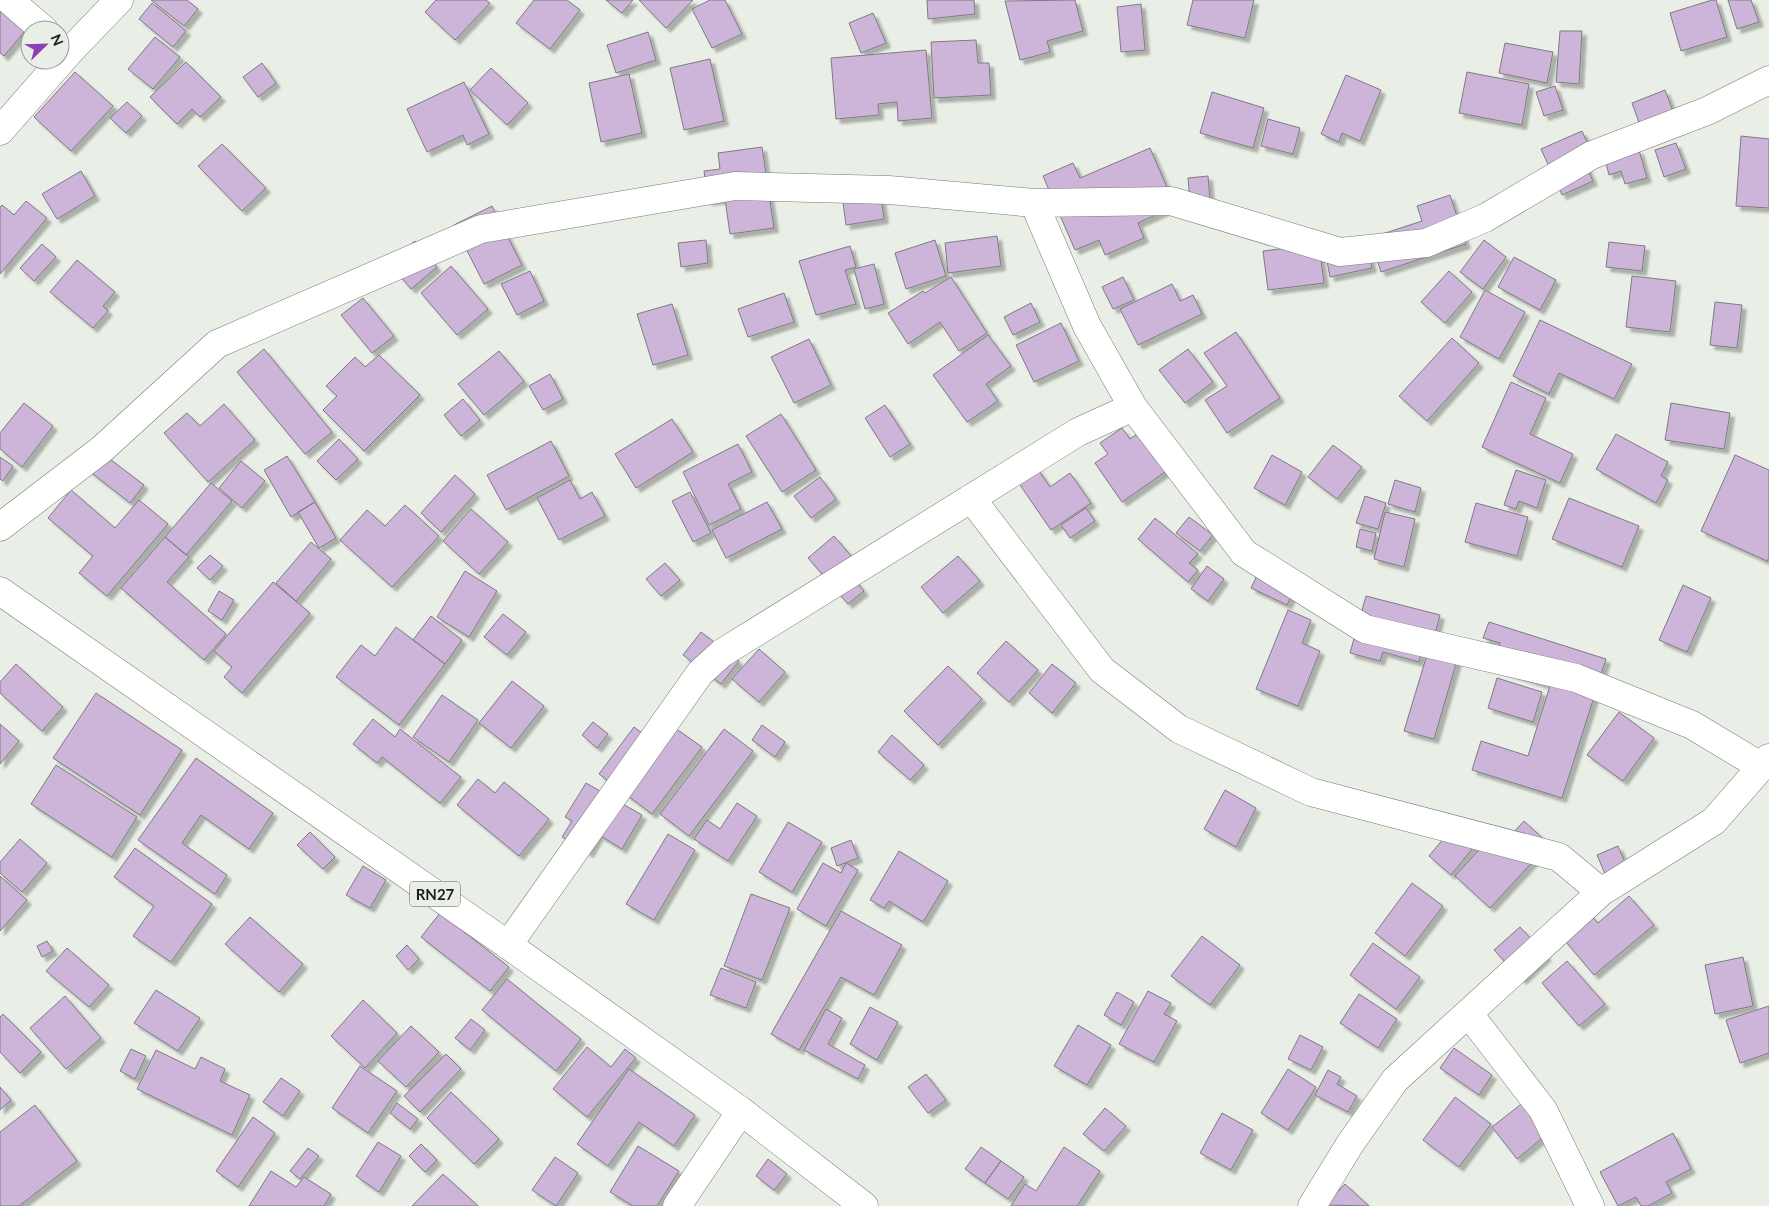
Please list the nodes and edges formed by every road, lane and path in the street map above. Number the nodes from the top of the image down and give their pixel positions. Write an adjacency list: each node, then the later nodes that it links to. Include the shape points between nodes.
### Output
1 (9, 0): 3 (street)
2 (119, 0): 4 (street)
3 (32, 20)
4 (70, 43)
5 (47, 70): 7 (street)
6 (1769, 80): 8 (street, via 1707,111 1592,155 1486,218 1426,243 1340,252 1171,201)
7 (0, 131)
8 (1034, 203): 9 (street, via 1087,326); 11 (street, via 889,190 735,186 482,229 217,344 102,449)
9 (1133, 407): 10 (street, via 1078,432); 13 (street, via 1244,553 1365,629 1576,678 1692,725)
10 (971, 498): 14 (street, via 1102,670 1179,729 1311,792 1559,857); 15 (street, via 722,653 700,673)
11 (0, 528)
12 (0, 591): 15 (street, RN27)
13 (1766, 762): 14 (street, via 1714,821)
14 (1601, 892): 16 (street)
15 (508, 945): 17 (street, RN27)
16 (1469, 1014): 20 (street, via 1395,1080); 21 (street, via 1543,1110)
17 (741, 1111): 18 (street); 19 (street, RN27)
18 (677, 1206)
19 (864, 1206)
20 (1312, 1206)
21 (1590, 1206)

